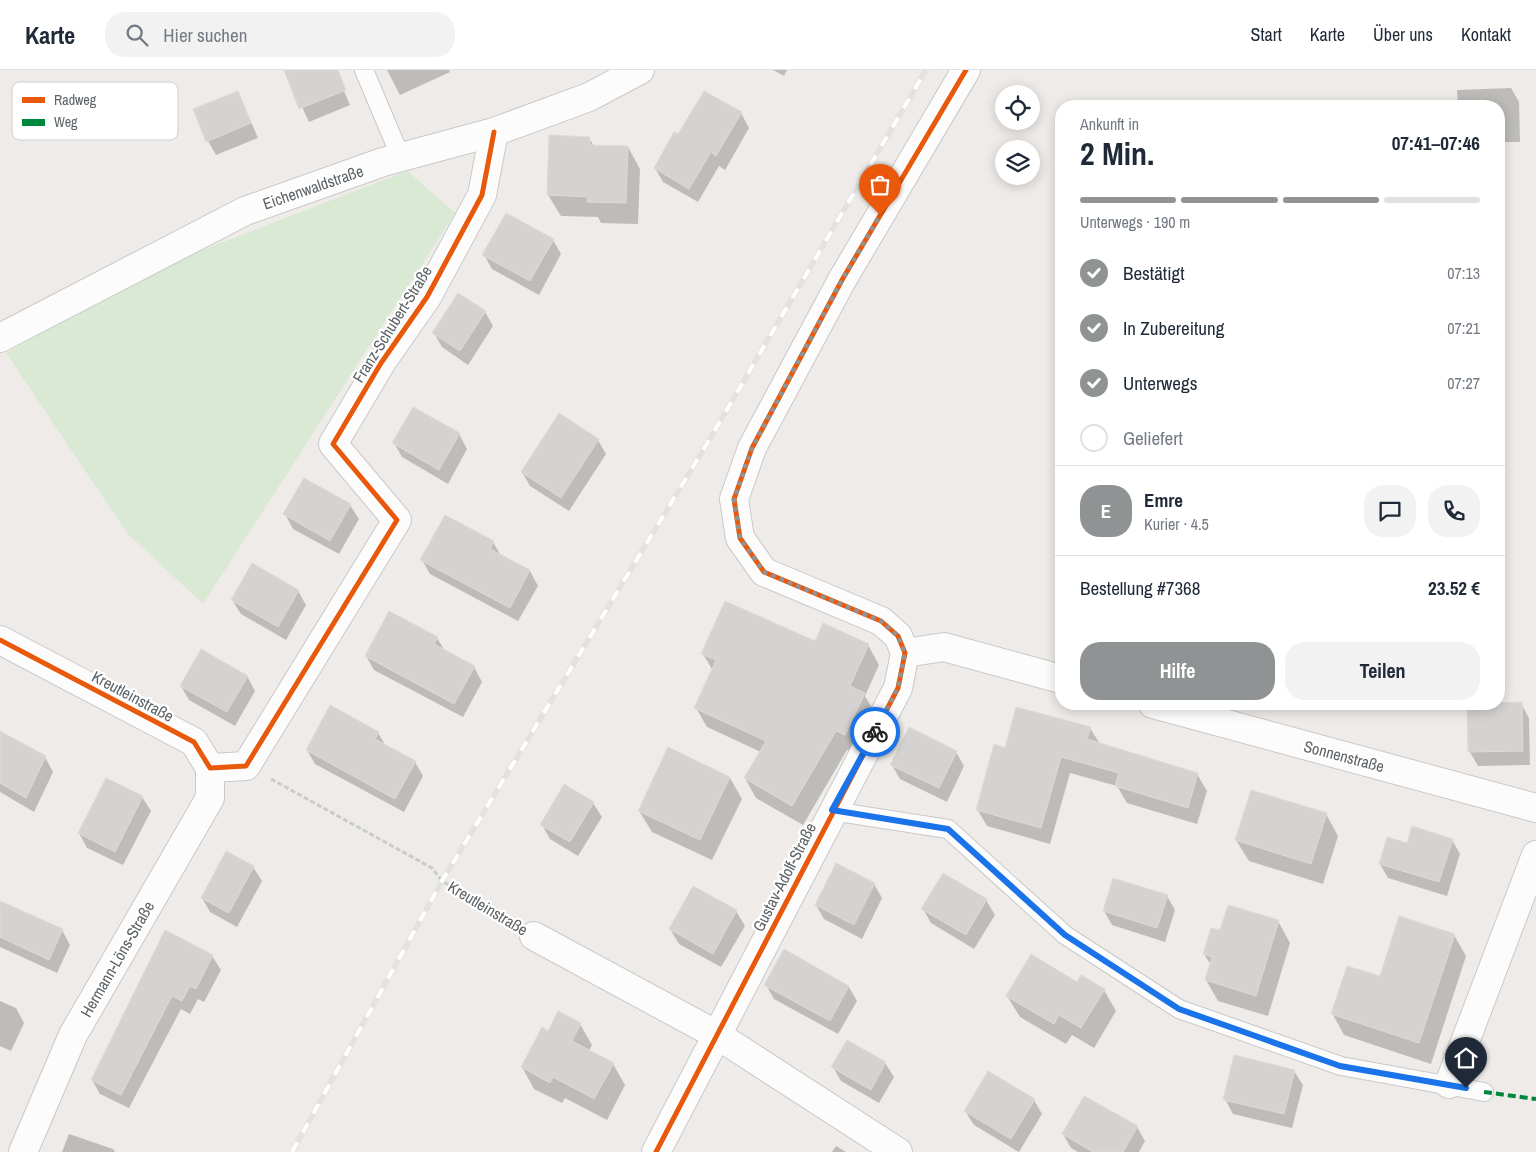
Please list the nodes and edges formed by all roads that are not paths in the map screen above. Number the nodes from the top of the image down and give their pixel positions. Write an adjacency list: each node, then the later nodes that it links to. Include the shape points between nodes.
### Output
1 (364, 70): 5 (lane)
2 (640, 70): 4 (street, Eichenwaldstraße, via 589,97)
3 (966, 70): 8 (street, via 842,280 752,448 734,499 740,538 764,572 881,621 898,636)
4 (494, 132): 5 (street, Eichenwaldstraße); 11 (street, Franz-Schubert-Straße, via 482,195 427,297 381,363 333,444 397,520 246,766)
5 (400, 158): 6 (street, Eichenwaldstraße, via 245,211)
6 (0, 338)
7 (0, 640): 11 (street, Kreutleinstraße, via 194,742)
8 (905, 653): 9 (street, via 944,647); 13 (street, Gustav-Adolf-Straße, via 898,688)
9 (1055, 677)
10 (1175, 710): 12 (street, Sonnenstraße)
11 (210, 768): 19 (street, Hermann-Löns-Straße, via 210,798 73,1034)
12 (1536, 808)
13 (832, 810): 16 (street, Gustav-Adolf-Straße); 17 (lane, via 948,829 1065,935 1179,1009 1340,1066)
14 (1536, 854): 17 (street)
15 (534, 936): 16 (street, Kreutleinstraße)
16 (717, 1035): 20 (street, Gustav-Adolf-Straße); 21 (street, Kreutleinstraße)
17 (1449, 1084): 18 (lane)
18 (1484, 1092)
19 (23, 1152)
20 (656, 1152)
21 (898, 1152)

